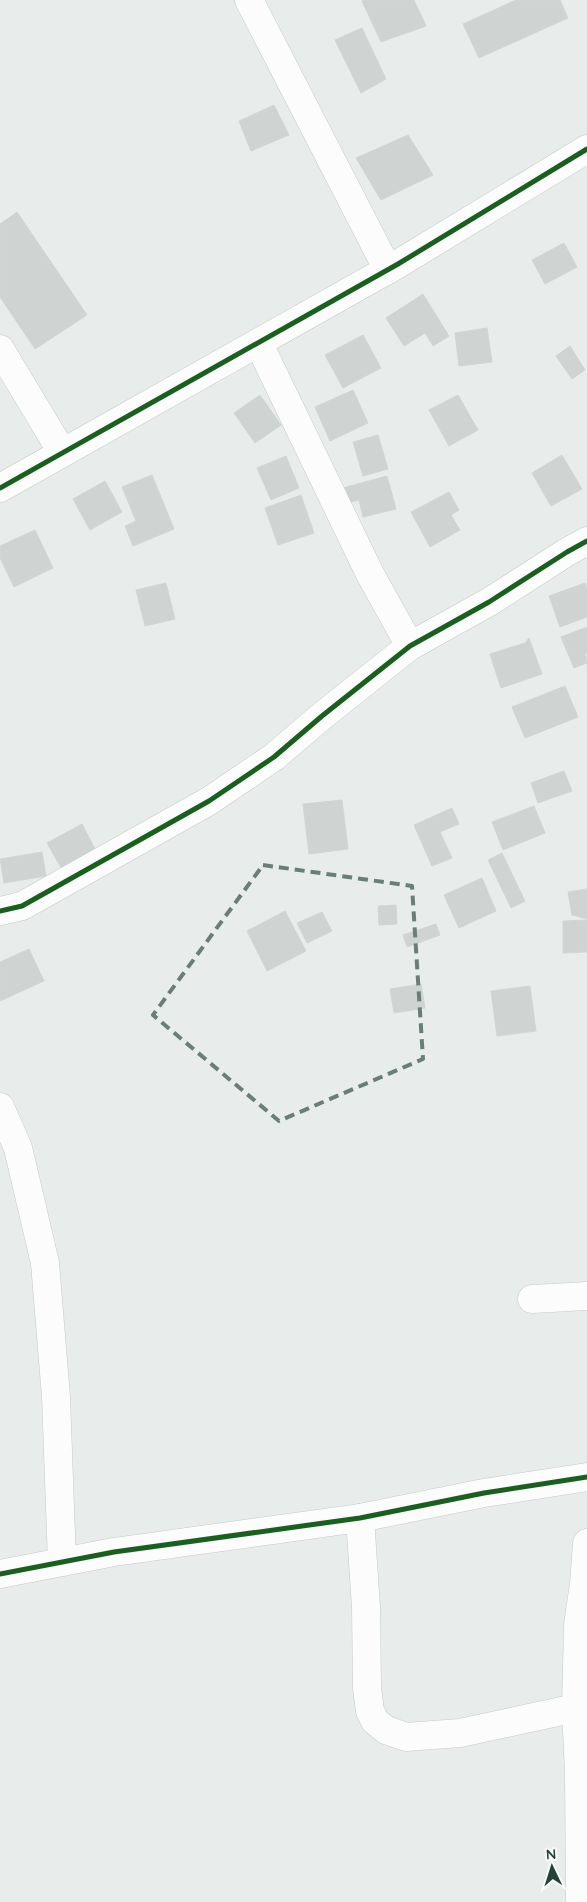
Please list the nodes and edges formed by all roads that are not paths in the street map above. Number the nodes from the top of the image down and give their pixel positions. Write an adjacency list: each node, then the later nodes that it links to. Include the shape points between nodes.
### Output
1 (250, 0): 3 (street)
2 (587, 149): 3 (street)
3 (388, 270): 4 (street)
4 (259, 344): 6 (street); 9 (street, via 370,574)
5 (0, 348): 6 (street)
6 (62, 452): 7 (street)
7 (0, 488)
8 (587, 541): 9 (street)
9 (410, 646): 10 (street, via 274,758 209,801 22,906)
10 (0, 911)
11 (0, 1107): 17 (street, via 18,1148 45,1263 56,1397)
12 (587, 1296): 13 (street)
13 (532, 1299)
14 (587, 1477): 15 (street, via 484,1493)
15 (360, 1518): 17 (street); 19 (street, via 367,1688 375,1721 386,1730 406,1736 460,1733)
16 (587, 1542): 19 (street, via 578,1625)
17 (62, 1562): 18 (street)
18 (0, 1574)
19 (576, 1708): 20 (street)
20 (580, 1902)

